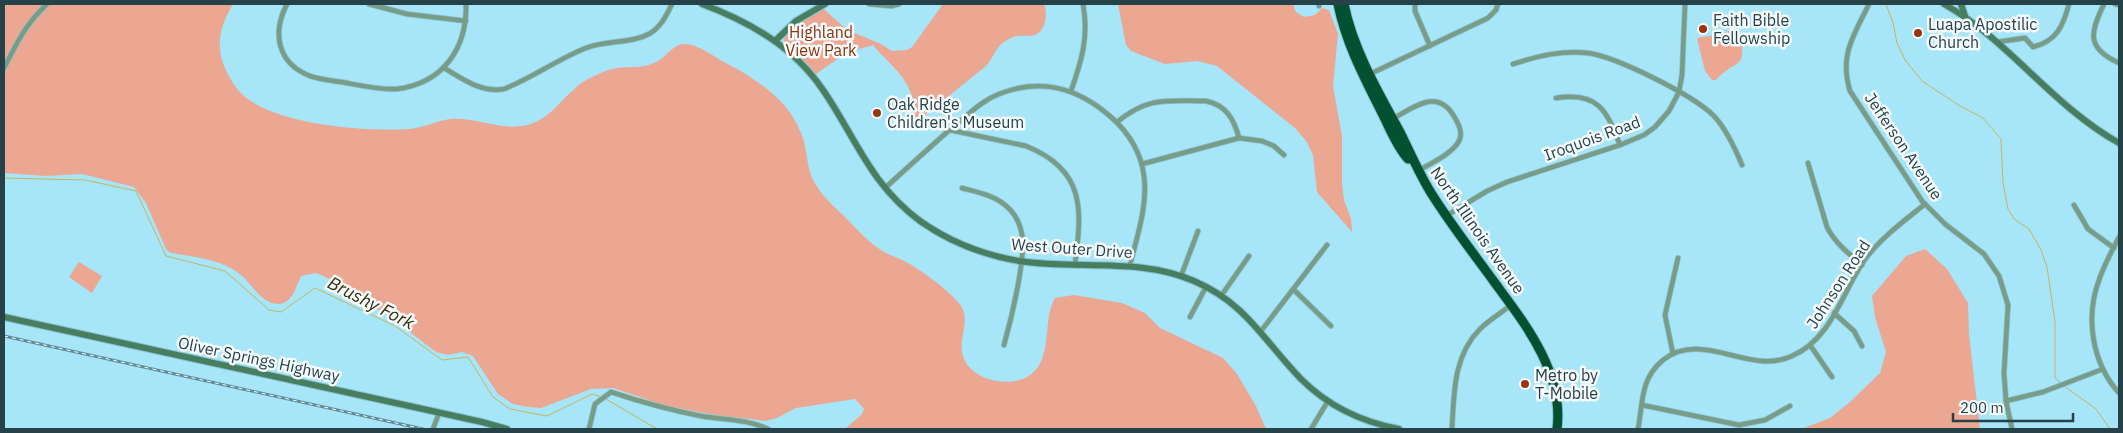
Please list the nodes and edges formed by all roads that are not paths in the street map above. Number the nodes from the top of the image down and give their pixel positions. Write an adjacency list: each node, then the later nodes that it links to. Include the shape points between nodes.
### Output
1 (47, 4): 30 (street, via 31,19)
2 (287, 4): 31 (street, via 278,34 280,47 297,69 310,76 395,89 420,82)
3 (369, 4): 24 (street, via 407,14)
4 (466, 4): 24 (street)
5 (672, 4): 31 (street, via 664,20 650,34 586,48 504,89 480,88)
6 (702, 4): 25 (street, West Outer Drive, via 744,21)
7 (825, 4): 25 (street)
8 (869, 4): 9 (street)
9 (900, 4)
10 (1084, 4): 33 (street, via 1086,38)
11 (1338, 4): 32 (highway, via 1347,40)
12 (1344, 4): 32 (highway, North Illinois Avenue, via 1351,33)
13 (1414, 4): 27 (street)
14 (1498, 4): 27 (street, via 1488,18)
15 (1684, 4): 34 (street, Iroquois Road)
16 (1869, 4): 49 (street, Jefferson Avenue, via 1847,53 1847,80 1853,96)
17 (1944, 4): 23 (street)
18 (1961, 4): 23 (street)
19 (2069, 4): 26 (street, via 2060,32 2045,43 2033,47 2025,38)
20 (2104, 4): 28 (street, via 2095,24 2093,39 2100,52)
21 (2115, 4): 22 (street)
22 (2119, 5)
23 (1965, 16): 26 (street)
24 (466, 21): 31 (street, via 457,51)
25 (775, 40): 47 (street, West Outer Drive, via 822,89 864,160)
26 (1997, 42): 40 (street, via 2066,106)
27 (1430, 46): 32 (street)
28 (2119, 63)
29 (1513, 64): 34 (street, via 1552,54 1588,53 1622,63)
30 (4, 68)
31 (444, 68)
32 (1368, 76): 36 (highway, North Illinois Avenue)
33 (1071, 91): 37 (street, via 1095,103); 38 (street, via 1035,86 1011,90 987,100)
34 (1679, 92): 41 (street, Iroquois Road, via 1669,112 1655,127); 45 (street, via 1715,117)
35 (1556, 98): 41 (street, via 1574,96 1595,103 1610,119)
36 (1390, 121): 46 (highway, North Illinois Avenue); 46 (street, via 1420,104 1437,101 1444,104 1457,120 1460,140 1450,150)
37 (1117, 122): 39 (street, via 1134,109 1153,102 1206,101 1227,111); 44 (street, via 1132,141)
38 (950, 130): 47 (street); 59 (street, via 1026,146 1058,166 1070,182 1079,205 1080,228)
39 (1239, 138): 42 (street, via 1262,141); 44 (street)
40 (2119, 142)
41 (1620, 145): 51 (street, Iroquois Road, via 1507,182)
42 (1284, 155)
43 (1808, 162): 60 (street, via 1832,236)
44 (1142, 164): 61 (street, via 1144,201)
45 (1742, 165)
46 (1416, 169): 51 (highway, North Illinois Avenue)
47 (885, 188): 58 (street, West Outer Drive, via 908,211 947,238 983,253)
48 (962, 188): 58 (street, via 987,195 1011,210 1022,235)
49 (1925, 204): 60 (street, Johnson Road, via 1886,237); 80 (street, Jefferson Avenue, via 1984,254 2002,282 2008,305 2004,356)
50 (2074, 204): 55 (street, via 2088,229)
51 (1446, 216): 66 (highway, North Illinois Avenue)
52 (1198, 231): 62 (street)
53 (2119, 237): 55 (street)
54 (1327, 245): 64 (street)
55 (2114, 248): 76 (street, via 2099,279 2092,316 2095,346)
56 (1249, 256): 65 (street)
57 (1678, 258): 75 (street, via 1665,315)
58 (1020, 261): 59 (street, West Outer Drive); 72 (street)
59 (1075, 264): 61 (street, West Outer Drive)
60 (1862, 265): 67 (street, Johnson Road)
61 (1130, 266): 62 (street, West Outer Drive)
62 (1181, 276): 63 (street, West Outer Drive)
63 (1206, 287): 65 (street, West Outer Drive); 69 (street)
64 (1294, 290): 70 (street); 71 (street)
65 (1221, 296): 71 (street, West Outer Drive)
66 (1512, 304): 84 (highway, North Illinois Avenue, via 1546,362 1555,394); 91 (street, via 1481,328 1470,342 1456,374)
67 (1834, 313): 73 (street, Johnson Road); 74 (street, via 1854,331)
68 (4, 317): 83 (street, Oliver Springs Highway)
69 (1190, 317)
70 (1331, 326)
71 (1261, 331): 79 (street, West Outer Drive, via 1303,380)
72 (1004, 345)
73 (1810, 345): 75 (street, Johnson Road, via 1793,356 1774,361 1752,360 1699,348); 77 (street)
74 (1862, 346)
75 (1672, 354): 81 (street, Johnson Road, via 1651,373)
76 (2103, 369): 78 (street); 80 (street, via 2043,392)
77 (1832, 377)
78 (2119, 394)
79 (1328, 401): 89 (street); 90 (street, West Outer Drive, via 1360,418)
80 (2006, 401): 94 (street, Jefferson Avenue)
81 (1642, 405): 82 (street, via 1739,425 1765,420); 93 (street, Johnson Road)
82 (1790, 406)
83 (439, 413): 85 (street); 86 (street, Oliver Springs Highway)
84 (1558, 425): 92 (highway)
85 (433, 429)
86 (507, 429)
87 (589, 429): 88 (street, via 595,404 609,393 664,409 752,422)
88 (768, 429)
89 (1311, 429)
90 (1400, 429)
91 (1452, 429)
92 (1563, 429)
93 (1638, 429)
94 (2012, 429)

